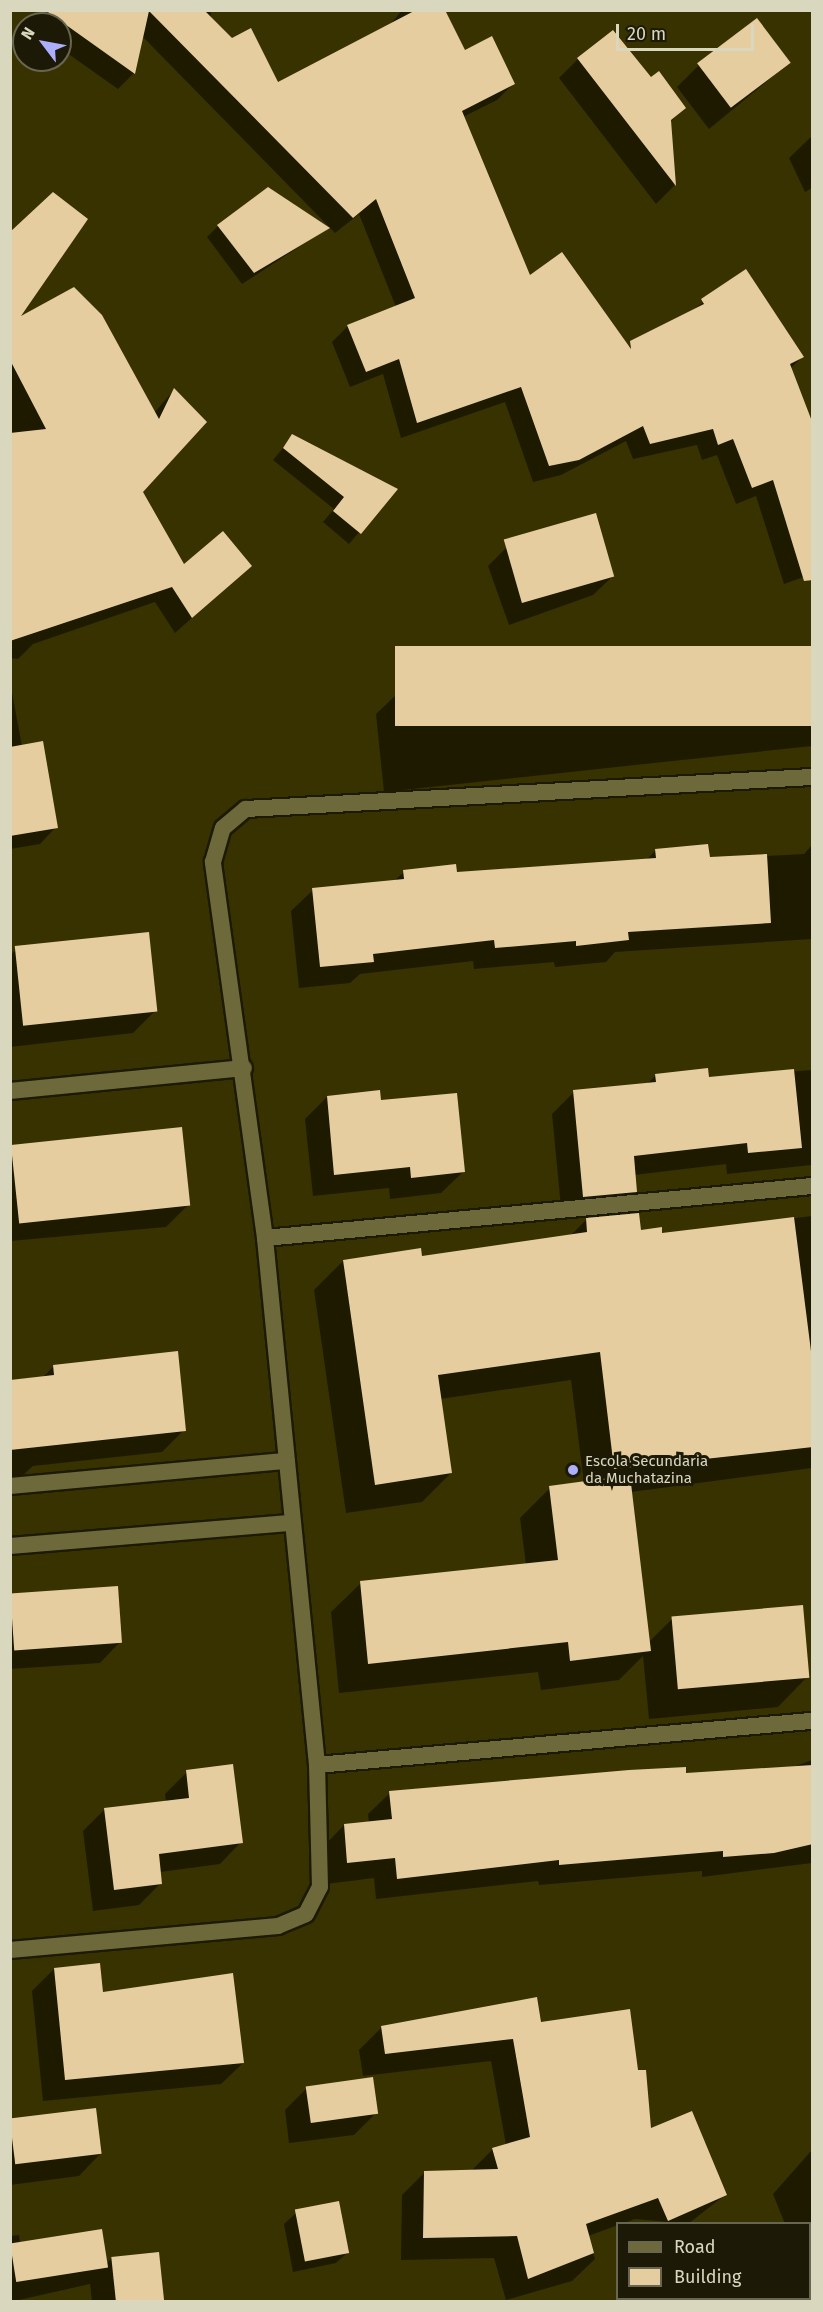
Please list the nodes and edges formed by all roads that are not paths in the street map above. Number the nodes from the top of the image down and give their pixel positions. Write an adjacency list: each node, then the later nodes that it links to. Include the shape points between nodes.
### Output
1 (813, 777): 2 (street, via 246,809 223,828 213,862)
2 (244, 1068): 3 (street); 5 (street)
3 (10, 1091)
4 (813, 1186): 5 (street)
5 (265, 1238): 6 (street)
6 (286, 1461): 7 (street); 8 (street)
7 (10, 1486)
8 (292, 1523): 9 (street); 11 (street)
9 (10, 1546)
10 (813, 1721): 11 (street)
11 (317, 1765): 12 (street, via 320,1887 306,1914 278,1926)
12 (10, 1950)

